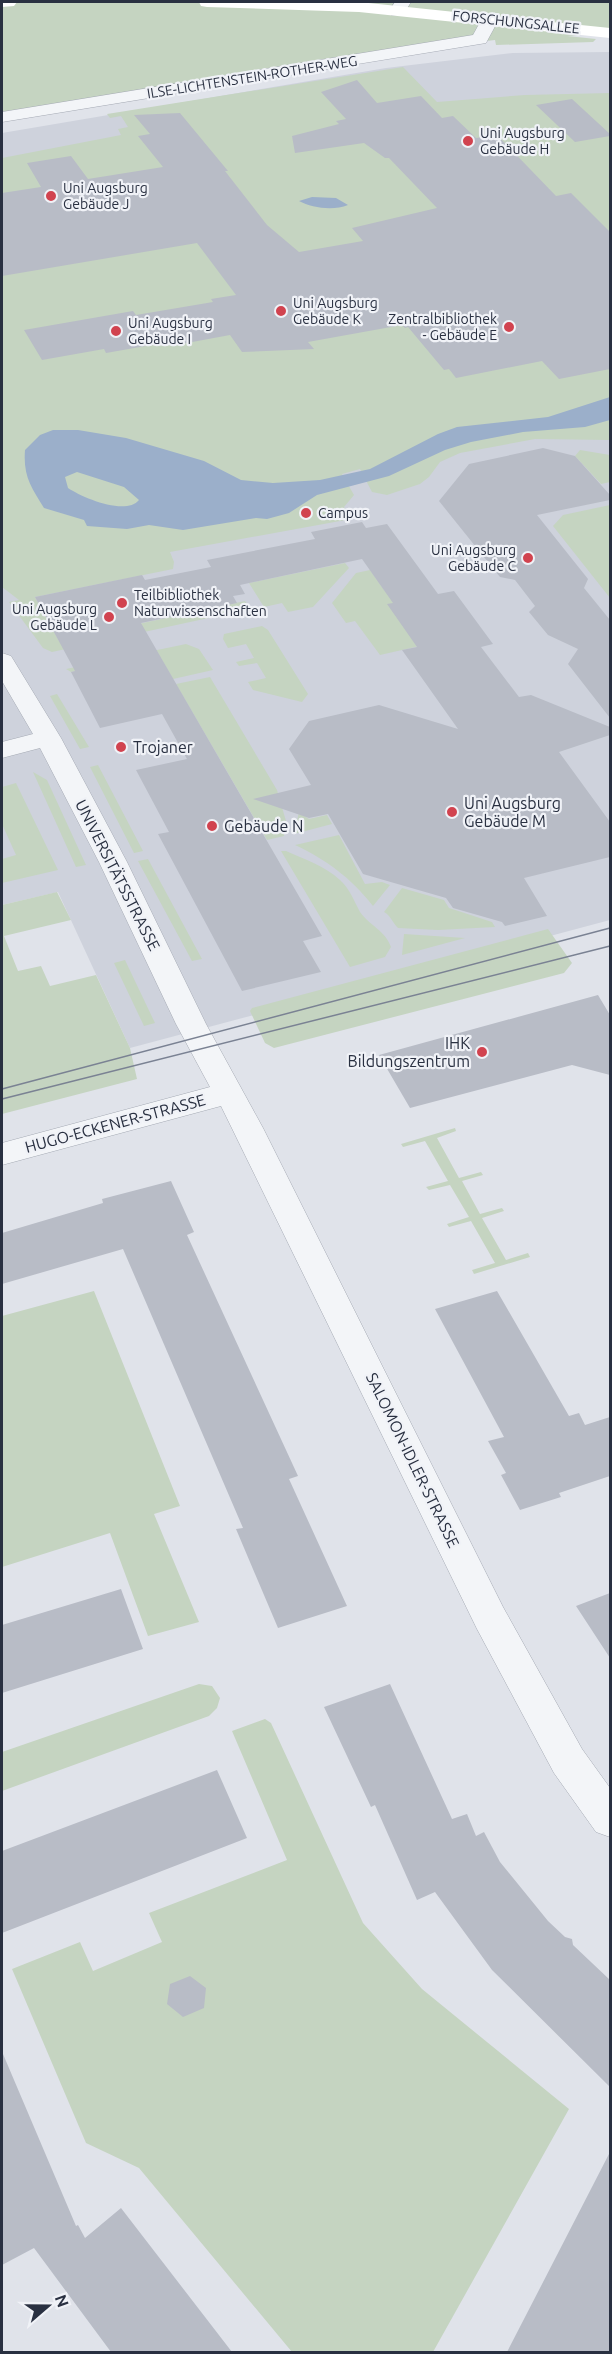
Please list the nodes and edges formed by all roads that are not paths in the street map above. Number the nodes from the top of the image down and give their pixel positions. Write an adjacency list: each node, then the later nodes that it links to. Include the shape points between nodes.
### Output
1 (2, 2): 2 (street)
2 (8, 2)
3 (207, 2): 4 (street, FORSCHUNGSALLEE)
4 (402, 5): 5 (street, FORSCHUNGSALLEE); 6 (street, FORSCHUNGSALLEE, via 499,8)
5 (490, 19): 7 (street, FORSCHUNGSALLEE); 8 (street, ILSE-LICHTENSTEIN-ROTHER-WEG, via 480,39)
6 (610, 21)
7 (610, 33)
8 (2, 117)
9 (2, 661): 10 (street, UNIVERSITÄTSSTRASSE)
10 (48, 738): 11 (street); 12 (street, UNIVERSITÄTSSTRASSE)
11 (2, 750)
12 (229, 1093): 13 (street, HUGO-ECKENER-STRASSE); 14 (street, SALOMON-IDLER-STRASSE, via 490,1618 568,1761)
13 (2, 1154)
14 (610, 1819)

